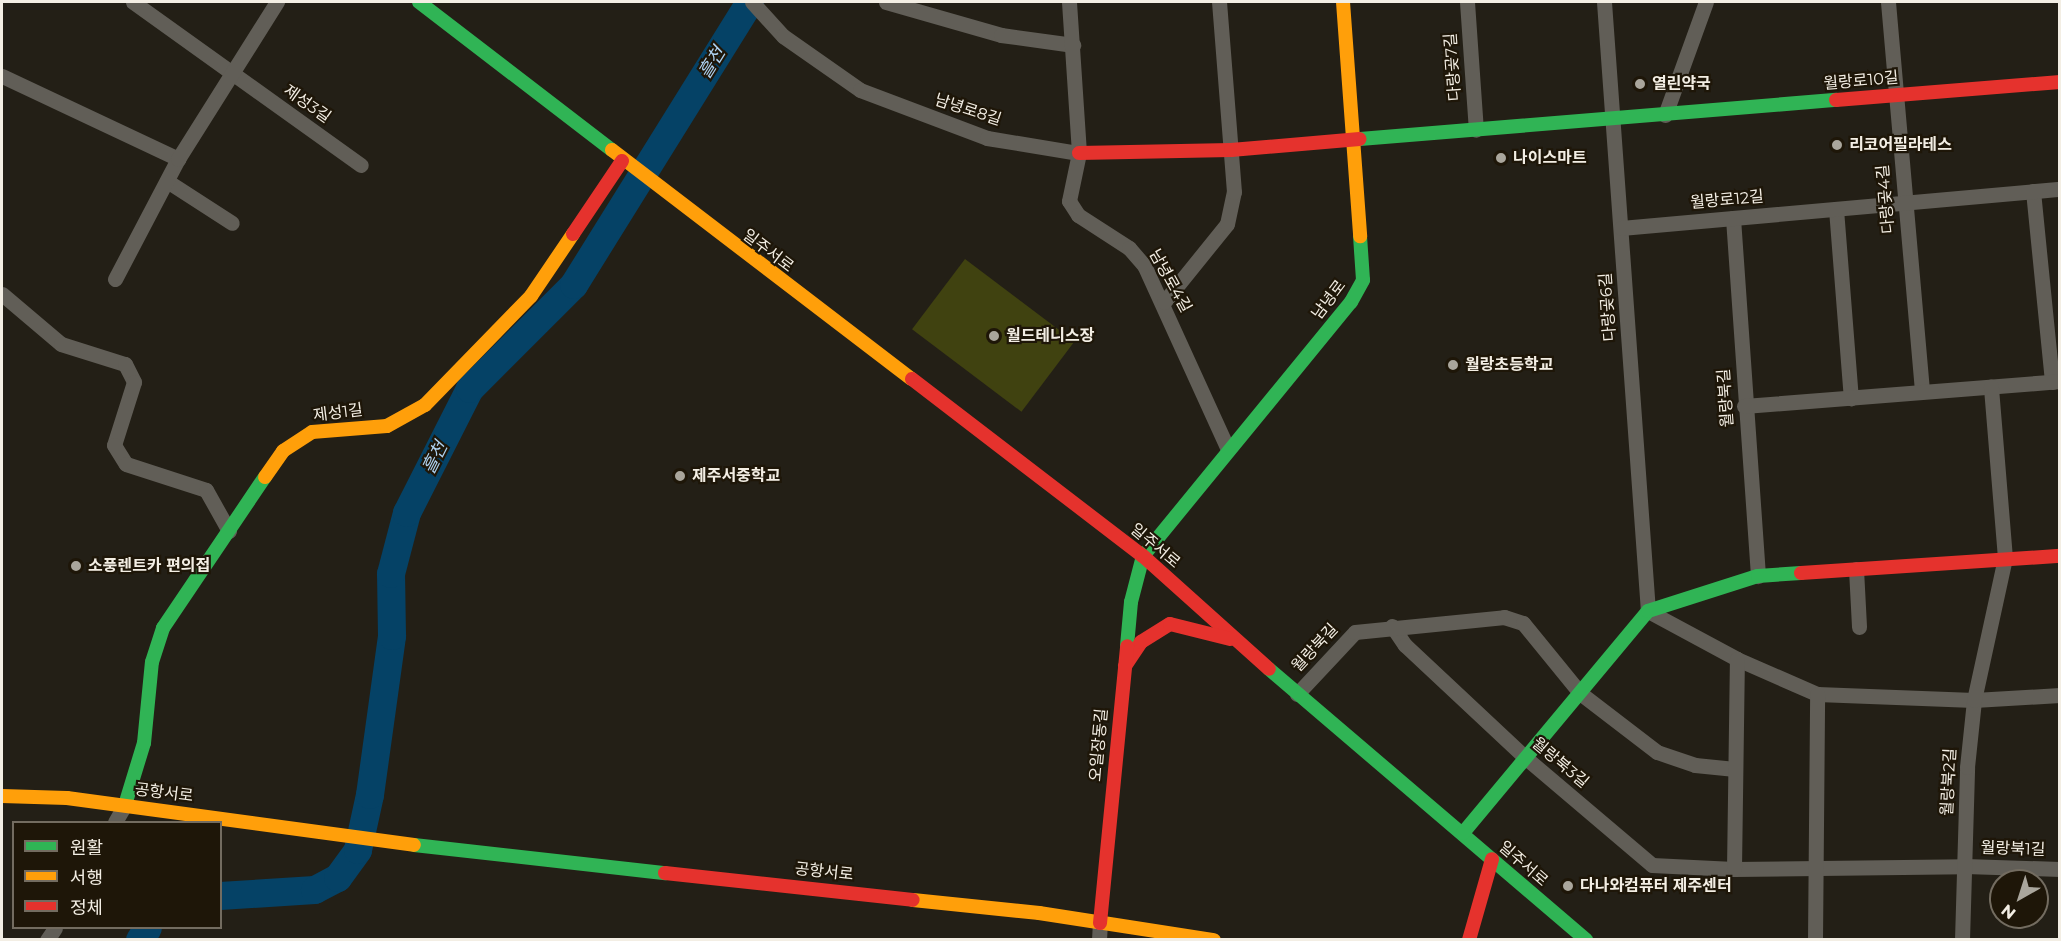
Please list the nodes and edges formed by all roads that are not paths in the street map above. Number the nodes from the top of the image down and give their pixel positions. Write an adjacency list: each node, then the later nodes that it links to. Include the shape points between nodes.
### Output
1 (133, 2): 14 (street, 제성3길)
2 (276, 2): 14 (street)
3 (419, 2): 25 (street)
4 (886, 2): 13 (street, via 1001,35)
5 (1070, 2): 13 (street, 남녕로4길)
6 (1220, 2): 22 (street)
7 (1343, 2): 21 (street, 남녕로)
8 (1467, 2): 20 (street, 다랑곶7길)
9 (1604, 2): 19 (street, 다랑곶6길)
10 (1706, 2): 18 (street)
11 (1888, 2): 17 (street, 다랑곶4길)
12 (756, 7): 23 (street, 남녕로8길, via 783,36 860,90 987,138)
13 (1072, 45): 23 (street, 남녕로4길)
14 (232, 73): 24 (street); 26 (street, 제성3길)
15 (2, 77): 24 (street)
16 (2060, 82): 17 (street, 월랑로10길)
17 (1894, 96): 18 (street, 월랑로10길); 30 (street, 다랑곶4길)
18 (1665, 115): 19 (street, 월랑로10길)
19 (1611, 119): 20 (street, 월랑로10길); 34 (street, 다랑곶6길)
20 (1476, 130): 21 (street, 월랑로10길)
21 (1354, 140): 22 (street, 남녕로8길); 43 (street, 남녕로, via 1364,266 1359,289)
22 (1231, 150): 23 (street, 남녕로8길); 37 (street, via 1234,192 1227,224)
23 (1080, 153): 37 (street, 남녕로4길, via 1069,201 1078,215 1129,248 1144,265)
24 (178, 159): 27 (street)
25 (622, 161): 44 (street, 제성1길, via 531,296 425,405 387,426 312,432 283,451); 46 (street, 일주서로)
26 (361, 165)
27 (167, 181): 33 (street); 35 (street)
28 (2060, 189): 29 (street, 월랑로12길)
29 (2033, 191): 30 (street, 월랑로12길); 38 (street)
30 (1905, 202): 31 (street, 월랑로12길); 40 (street, 다랑곶4길)
31 (1836, 209): 32 (street, 월랑로12길); 41 (street)
32 (1733, 218): 34 (street, 월랑로12길); 42 (street, 월랑북길)
33 (232, 223)
34 (1621, 228): 50 (street, 다랑곶6길)
35 (115, 279)
36 (2, 294): 44 (street, via 61,344 125,364 134,382 114,446 126,464 206,490)
37 (1164, 302): 43 (street, 남녕로4길)
38 (2056, 382): 39 (street)
39 (1991, 387): 40 (street); 47 (street)
40 (1922, 392): 41 (street)
41 (1851, 398): 42 (street)
42 (1744, 406): 49 (street, 월랑북길)
43 (1228, 449): 46 (street, 남녕로)
44 (229, 531): 64 (street, 제성1길, via 163,628 152,662 144,743)
45 (2060, 555): 47 (street)
46 (1143, 556): 53 (street, 일주서로); 55 (street, 오일장동길, via 1131,602)
47 (2006, 558): 48 (street); 60 (street, 월랑북2길)
48 (1856, 569): 49 (street); 52 (street)
49 (1758, 576): 50 (street)
50 (1648, 611): 54 (street); 56 (street)
51 (1392, 626): 56 (street, 월랑북길, via 1504,618 1523,623); 57 (street, 월랑북길, via 1355,632); 61 (street, 월랑북3길, via 1406,645)
52 (1859, 627)
53 (1242, 644): 55 (street, via 1198,628 1170,624 1141,642); 57 (street, 일주서로)
54 (1737, 659): 58 (street); 62 (street)
55 (1125, 666): 72 (street, 오일장동길)
56 (1580, 693): 61 (street); 62 (street, 월랑북길, via 1657,752 1695,765)
57 (1297, 694): 66 (street, 일주서로)
58 (1817, 694): 60 (street); 69 (street)
59 (2060, 695): 60 (street)
60 (1974, 700): 68 (street, 월랑북2길, via 1966,767)
61 (1527, 759): 66 (street); 70 (street, 월랑북3길, via 1652,865)
62 (1735, 769): 70 (street)
63 (2, 796): 64 (street, 공항서로)
64 (125, 805): 65 (street, 제성1길); 72 (street, 공항서로, via 424,847 928,900)
65 (116, 821)
66 (1463, 833): 67 (street, 일주서로)
67 (1492, 859): 75 (street); 76 (street, 일주서로)
68 (1965, 866): 69 (street); 71 (street, 월랑북1길); 78 (street, 월랑북2길)
69 (1818, 868): 70 (street, 월랑북3길); 77 (street)
70 (1734, 869)
71 (2060, 869)
72 (1100, 923): 73 (street, 오일장동길); 74 (street, 공항서로)
73 (1099, 939)
74 (1214, 939)
75 (1469, 939)
76 (1586, 939)
77 (1815, 939)
78 (1962, 939)

